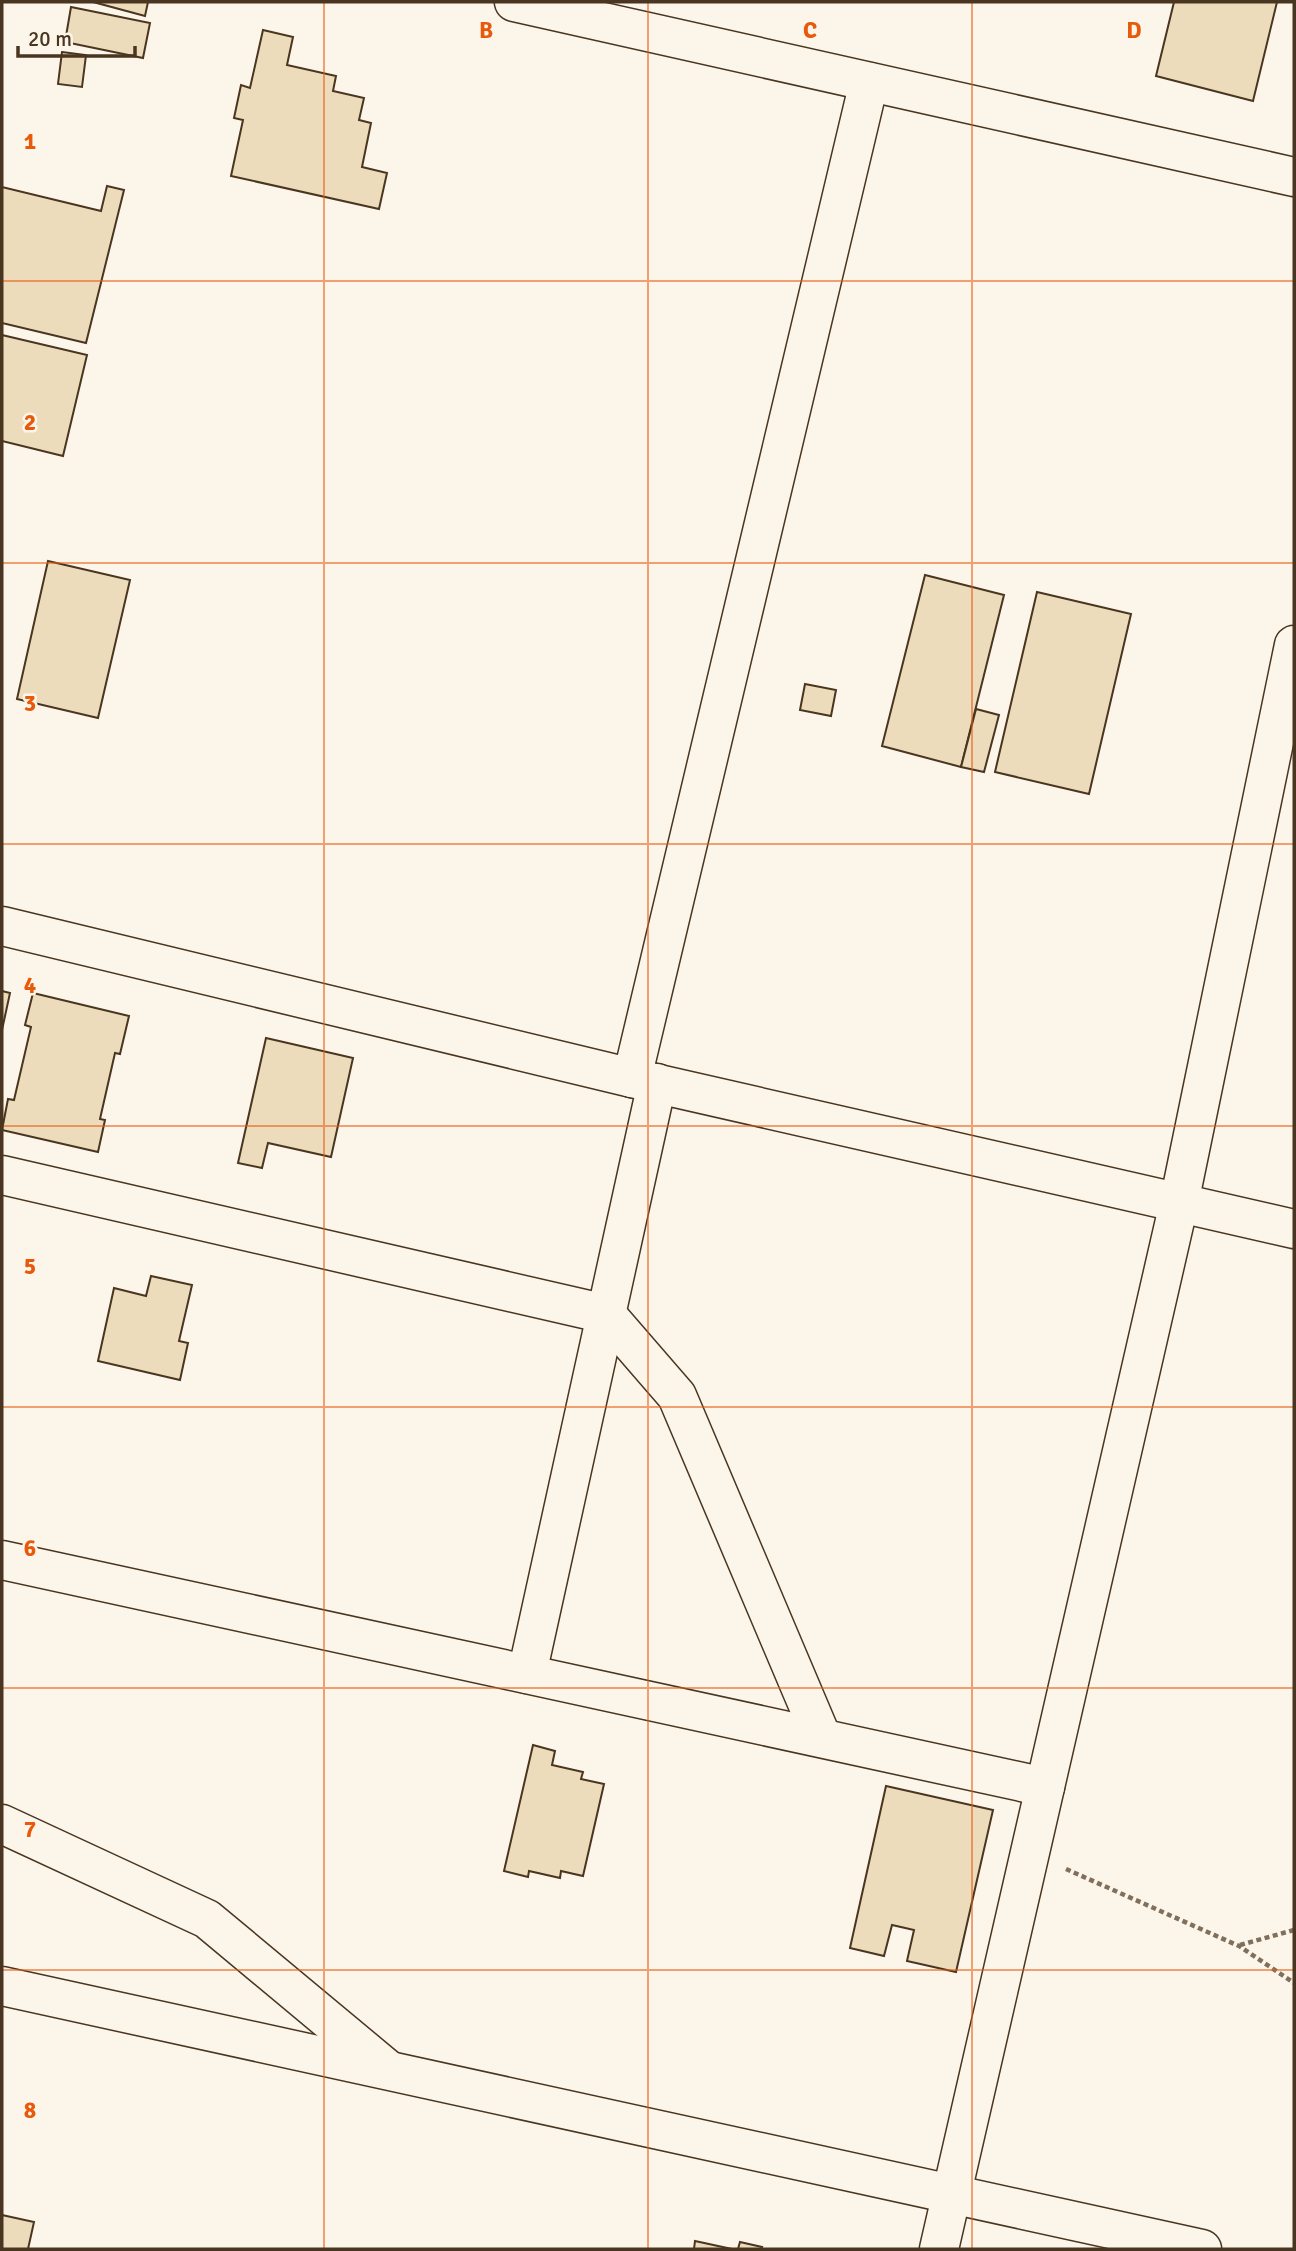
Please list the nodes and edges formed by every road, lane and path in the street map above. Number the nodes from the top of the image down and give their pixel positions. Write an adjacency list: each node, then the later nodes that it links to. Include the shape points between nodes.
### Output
1 (528, 3): 2 (street)
2 (869, 82): 3 (street); 6 (street)
3 (1294, 177)
4 (1294, 645): 8 (street)
5 (2, 926): 6 (street)
6 (644, 1080): 8 (street); 10 (street)
7 (2, 1175): 10 (street)
8 (1179, 1203): 9 (street); 14 (street)
9 (1294, 1229)
10 (606, 1314): 12 (street); 13 (street, via 677,1396)
11 (2, 1560): 12 (street)
12 (527, 1674): 13 (street)
13 (822, 1738): 14 (street)
14 (1045, 1787): 16 (street)
15 (2, 1824): 21 (street, via 207,1919)
16 (1030, 1853): 18 (path); 22 (street)
17 (1294, 1930): 18 (path)
18 (1239, 1946): 19 (path)
19 (1294, 1983)
20 (2, 1986): 21 (street)
21 (391, 2071): 22 (street)
22 (952, 2194): 23 (street); 24 (street)
23 (939, 2249)
24 (1202, 2249)

